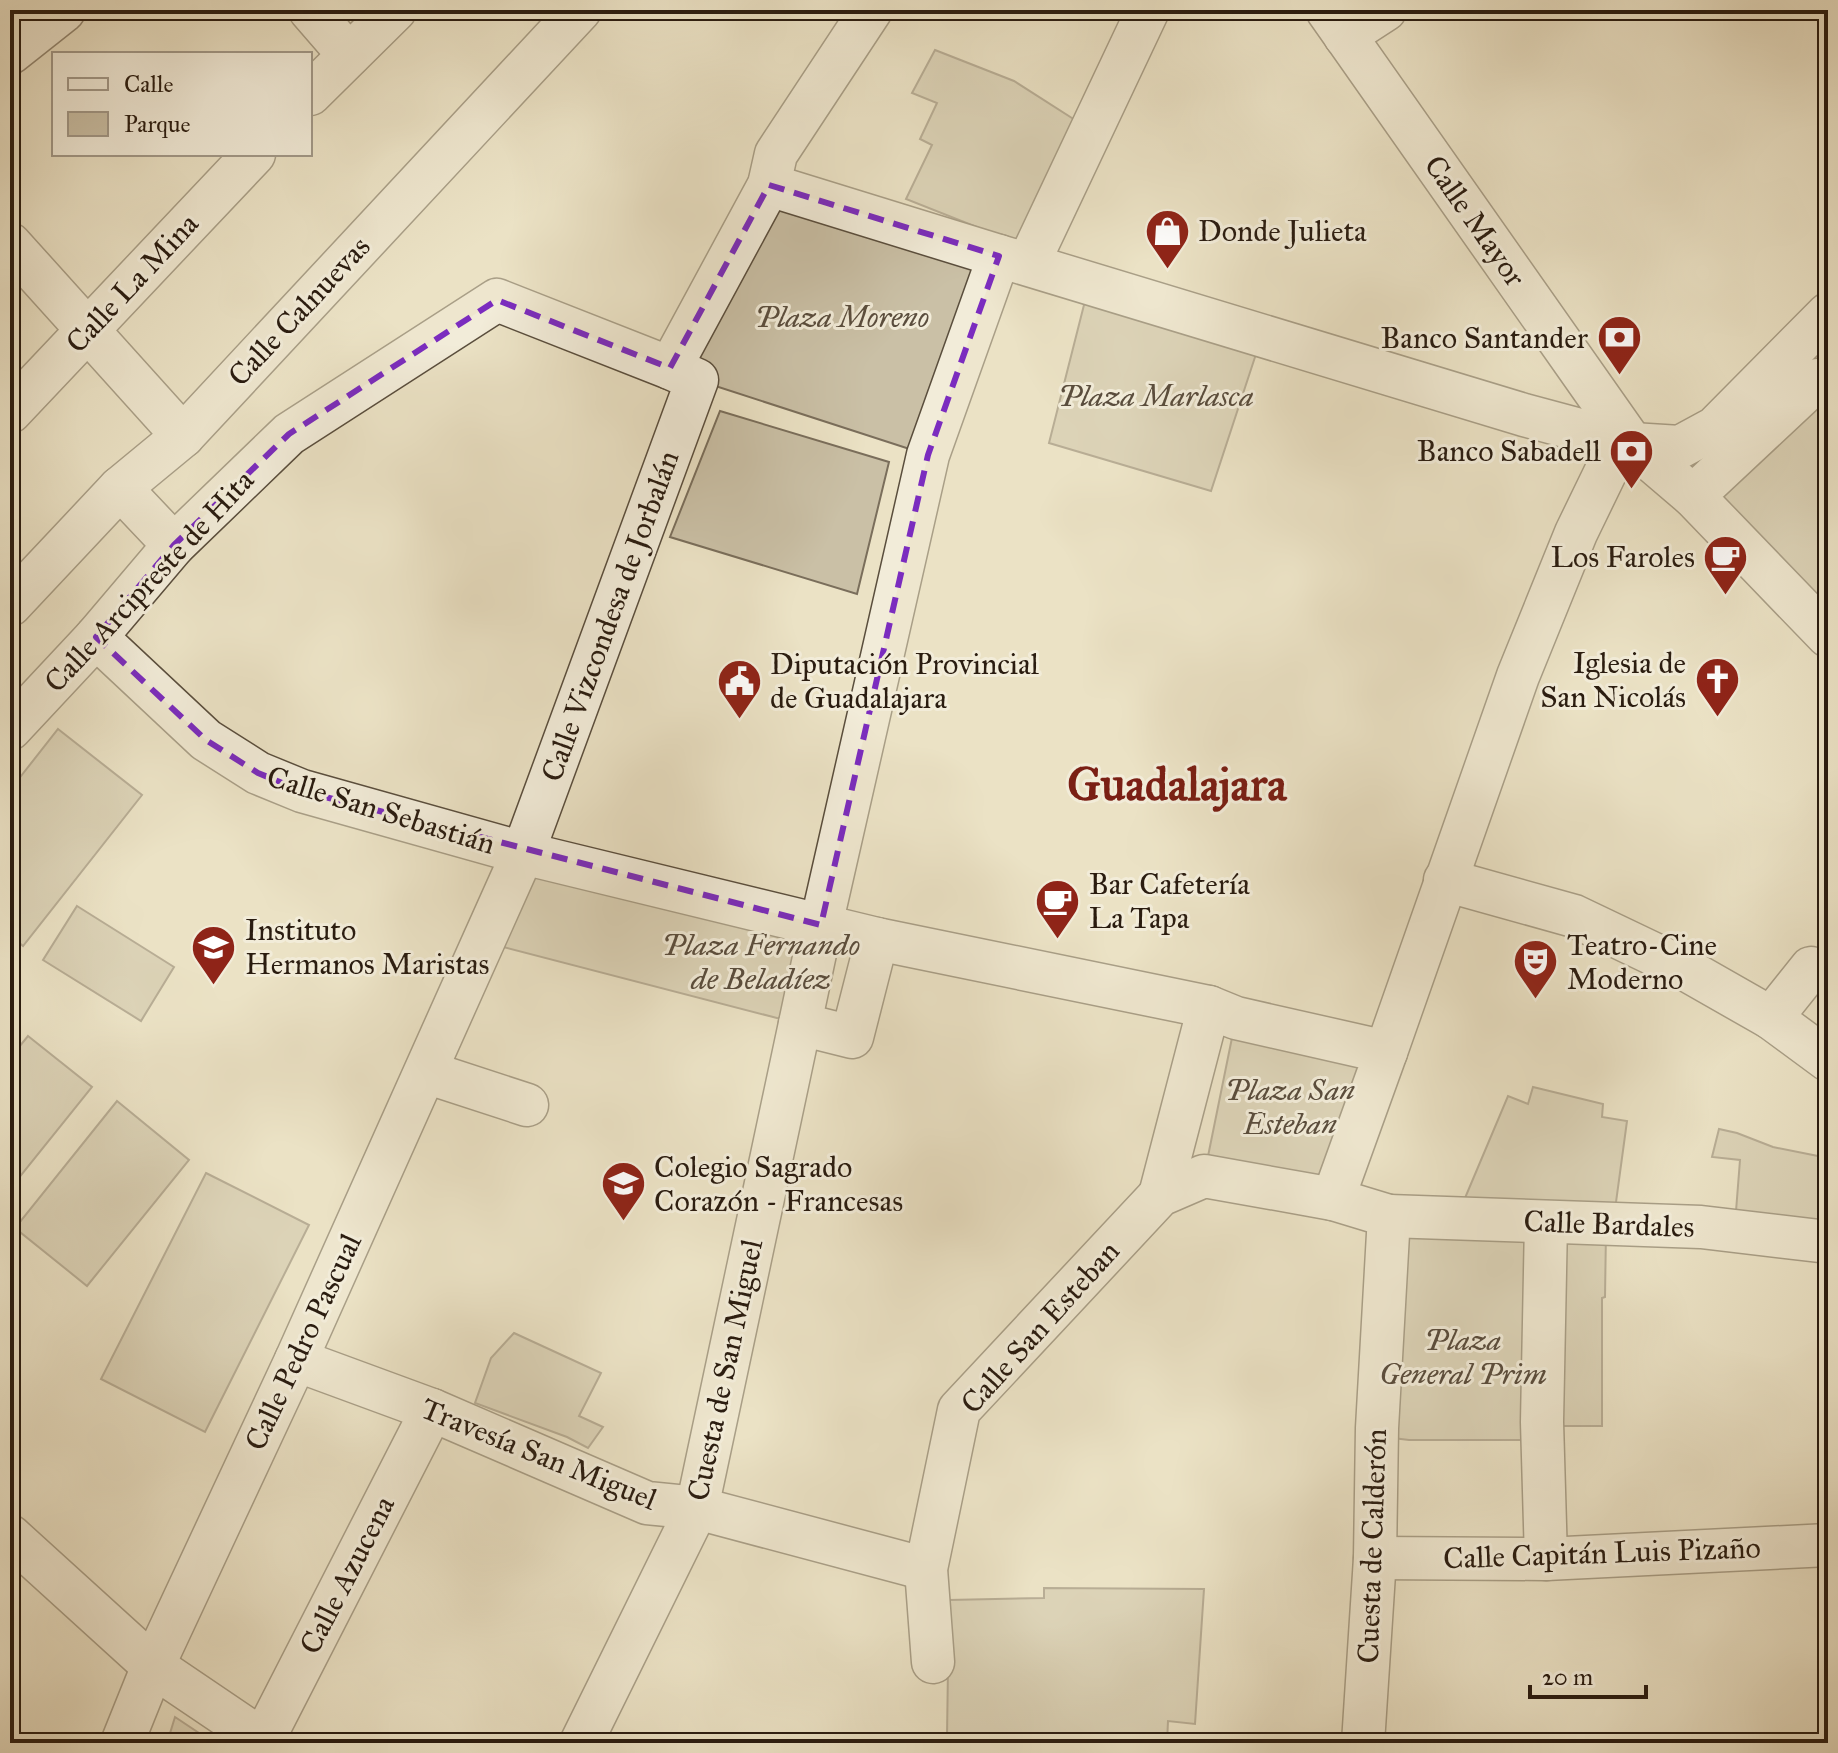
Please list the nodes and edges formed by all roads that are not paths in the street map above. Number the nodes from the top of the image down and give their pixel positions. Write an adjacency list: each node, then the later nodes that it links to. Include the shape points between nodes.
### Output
1 (63, 10): 9 (street)
2 (310, 10): 10 (street)
3 (395, 10): 10 (street)
4 (580, 10): 21 (street, Calle Calnuevas)
5 (871, 10): 13 (street, via 776,154)
6 (1148, 10): 15 (street)
7 (1385, 10): 8 (street)
8 (1336, 23): 22 (street, Calle Mayor)
9 (10, 52)
10 (349, 55): 11 (street)
11 (312, 92)
12 (252, 156): 16 (street, Calle La Mina)
13 (769, 185): 15 (street); 18 (street)
14 (10, 244): 16 (street)
15 (1013, 260): 22 (street); 32 (street, via 928,455)
16 (87, 331): 20 (street, Calle La Mina); 21 (street)
17 (1819, 338): 22 (street, via 1715,428 1680,447)
18 (683, 374): 25 (street, Calle Arcipreste de Hita, via 497,300 289,434); 30 (street, Calle Vizcondesa de Jorbalán)
19 (1828, 386): 24 (street, via 1817,380)
20 (10, 412)
21 (183, 436): 23 (street, Calle Calnuevas)
22 (1632, 444): 24 (street, Calle Mayor); 31 (street, via 1608,467 1576,533)
23 (120, 488): 25 (street); 26 (street, Calle Calnuevas)
24 (1693, 496): 27 (street, Calle Mayor)
25 (174, 545): 28 (street, Calle Arcipreste de Hita)
26 (10, 605)
27 (1828, 636)
28 (96, 637): 29 (street, Calle Arcipreste de Hita); 30 (street, Calle San Sebastián, via 206,740 258,773 302,791)
29 (10, 729)
30 (523, 853): 32 (street); 40 (street, Calle Pedro Pascual)
31 (1445, 880): 36 (street, via 1574,916); 38 (street)
32 (821, 925): 33 (street); 37 (street)
33 (877, 939): 35 (street); 37 (street, via 852,1037)
34 (1822, 964): 36 (street)
35 (1209, 1007): 38 (street, via 1236,1018); 42 (street)
36 (1771, 1018): 39 (street)
37 (800, 1024): 49 (street, Cuesta de San Miguel)
38 (1386, 1052): 43 (street)
39 (1828, 1060)
40 (426, 1072): 41 (street); 47 (street, Calle Pedro Pascual)
41 (527, 1105)
42 (1160, 1195): 43 (street, via 1204,1176); 54 (street, Calle San Esteban, via 959,1410)
43 (1333, 1199): 44 (street)
44 (1389, 1216): 45 (street, Calle Bardales); 52 (street, Cuesta de Calderón)
45 (1546, 1222): 46 (street, Calle Bardales, via 1701,1227); 53 (street)
46 (1828, 1242)
47 (296, 1360): 48 (street, Travesía San Miguel); 56 (street, Calle Pedro Pascual)
48 (432, 1410): 49 (street, Travesía San Miguel, via 647,1503); 57 (street, Calle Azucena)
49 (697, 1508): 54 (street, Travesía San Miguel); 59 (street, Cuesta de San Miguel)
50 (10, 1536): 56 (street)
51 (1828, 1545): 53 (street, Calle Capitán Luis Pizaño)
52 (1375, 1558): 53 (street, Calle Capitán Luis Pizaño); 60 (street, Cuesta de Calderón)
53 (1546, 1559)
54 (926, 1569): 55 (street, Calle San Esteban)
55 (933, 1662)
56 (153, 1666): 57 (street); 58 (street, Calle Pedro Pascual)
57 (265, 1742)
58 (122, 1743)
59 (581, 1743)
60 (1363, 1743)

